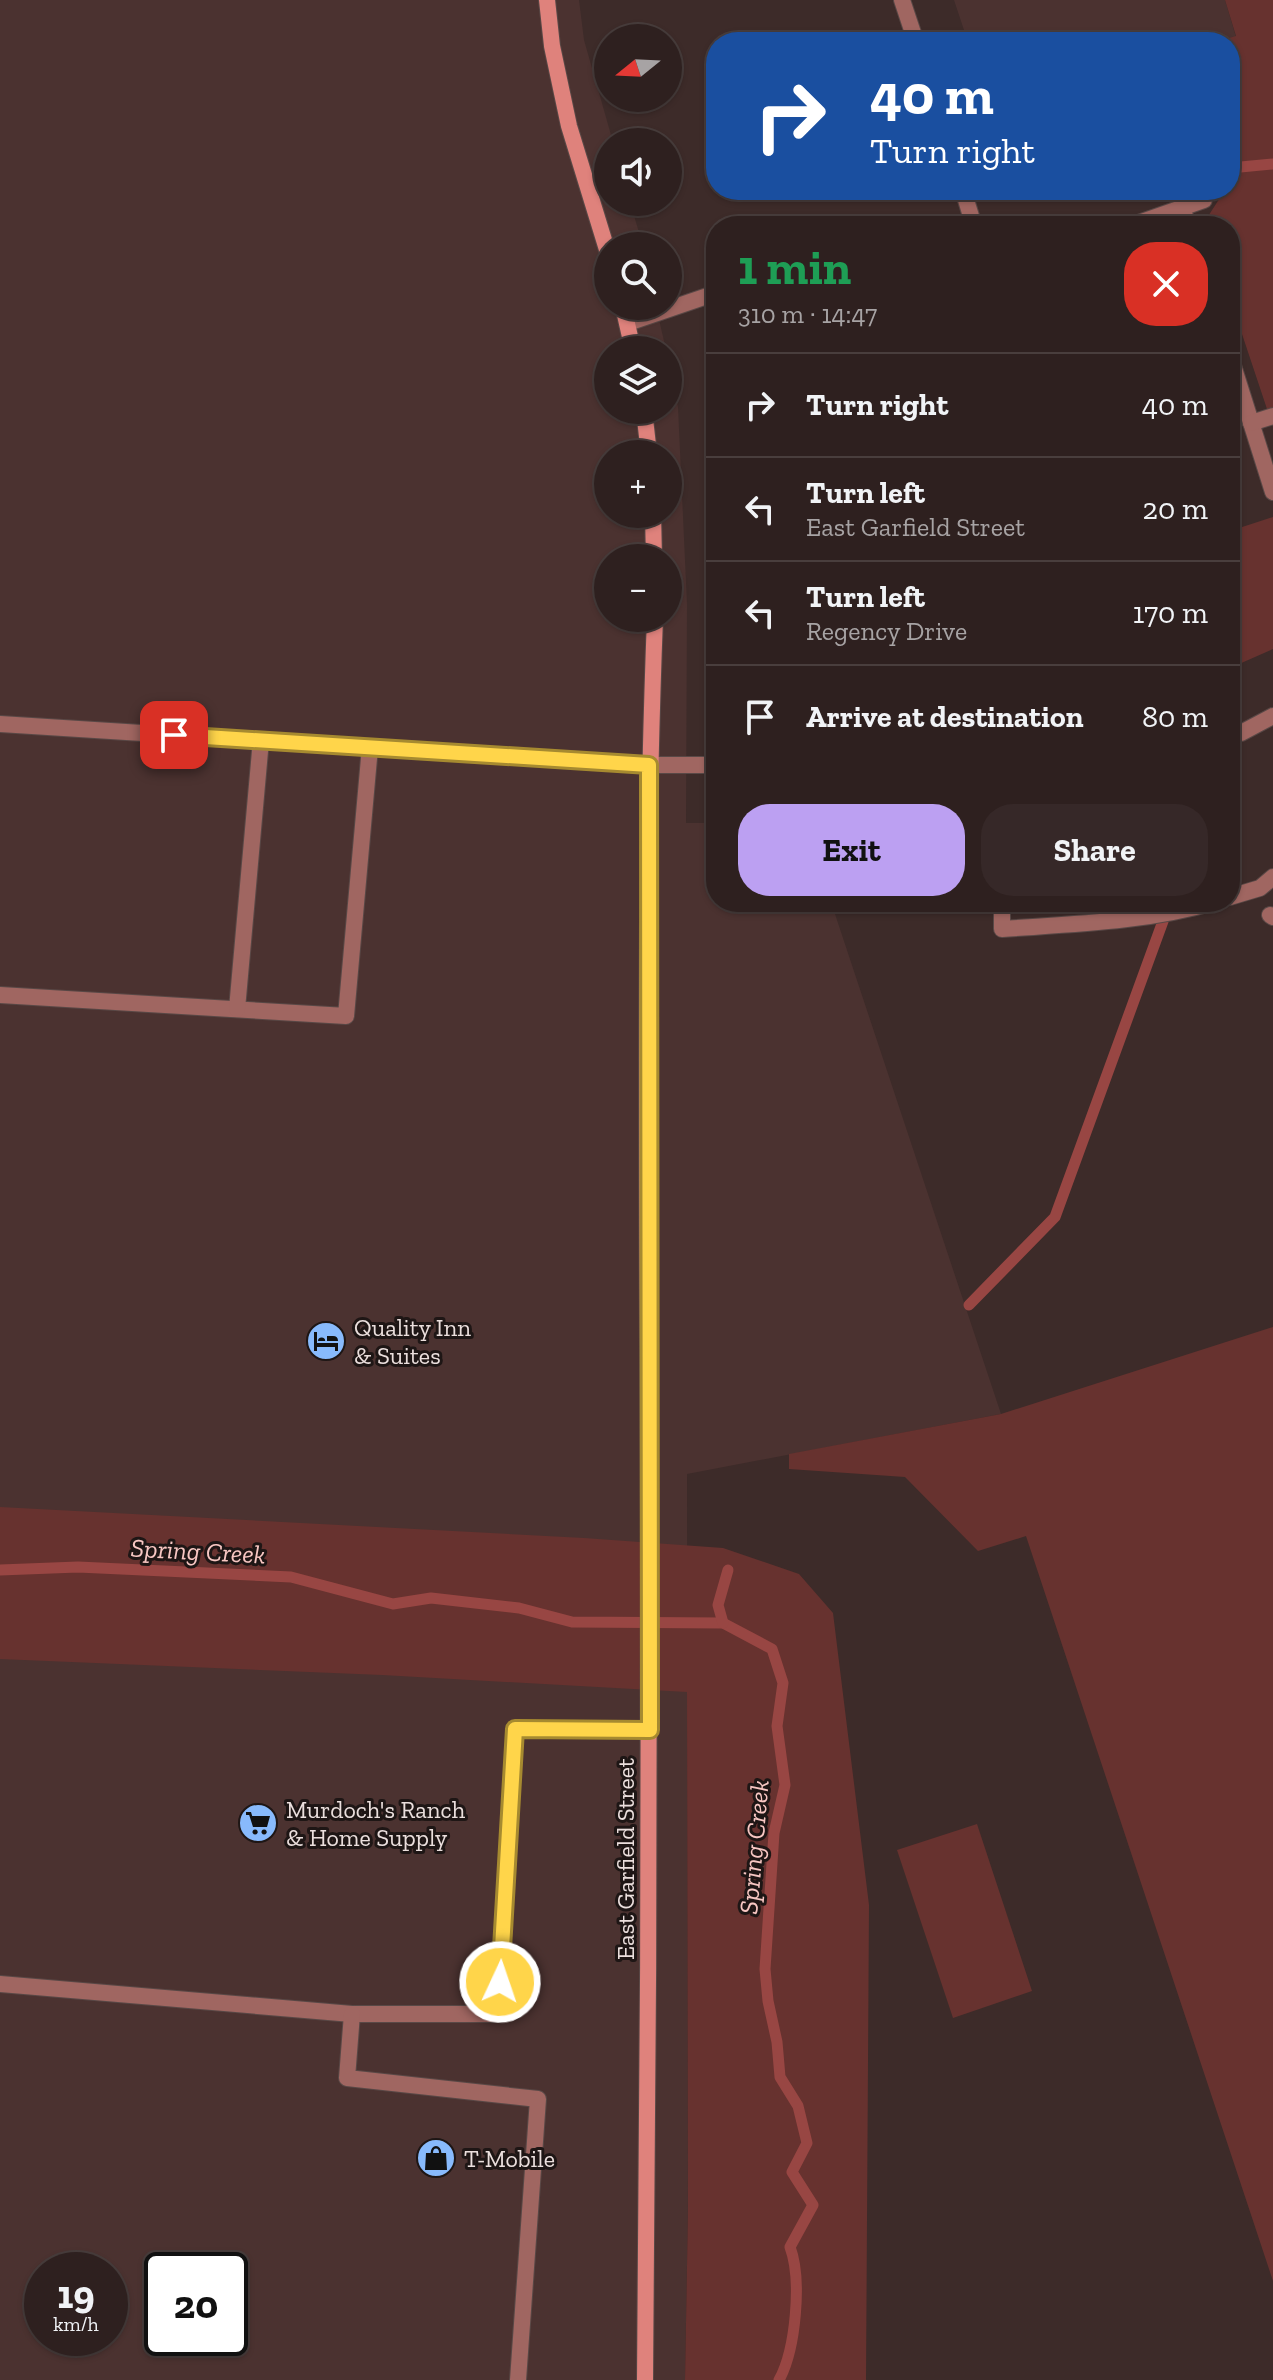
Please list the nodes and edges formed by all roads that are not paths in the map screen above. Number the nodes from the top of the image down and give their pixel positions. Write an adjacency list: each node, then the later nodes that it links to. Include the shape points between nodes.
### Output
1 (547, 0): 8 (street, via 569,126)
2 (902, 0): 3 (street)
3 (913, 32)
4 (1204, 200): 5 (street)
5 (1182, 207): 6 (street); 7 (street)
6 (1157, 216)
7 (1185, 216)
8 (602, 232)
9 (706, 296): 11 (street)
10 (627, 320): 11 (street)
11 (628, 323): 12 (street)
12 (630, 336)
13 (1240, 388): 15 (street)
14 (1273, 416): 15 (street)
15 (1251, 423): 16 (street)
16 (1273, 492)
17 (654, 632): 23 (street, East Garfield Street)
18 (1273, 716): 20 (street)
19 (0, 724): 21 (street)
20 (1240, 733)
21 (261, 740): 22 (street); 30 (street)
22 (370, 747): 23 (street); 30 (street, via 346,1016)
23 (649, 765): 24 (street); 31 (street, East Garfield Street)
24 (706, 765)
25 (1273, 877): 26 (street)
26 (1240, 894)
27 (1002, 912): 28 (street, via 1002,929)
28 (1178, 912)
29 (0, 995): 30 (street)
30 (237, 1009)
31 (650, 1730): 33 (street, via 515,1729 498,2014); 35 (street, East Garfield Street)
32 (0, 1984): 33 (street)
33 (352, 2014): 34 (street, via 347,2078 538,2099)
34 (518, 2380)
35 (645, 2380)

